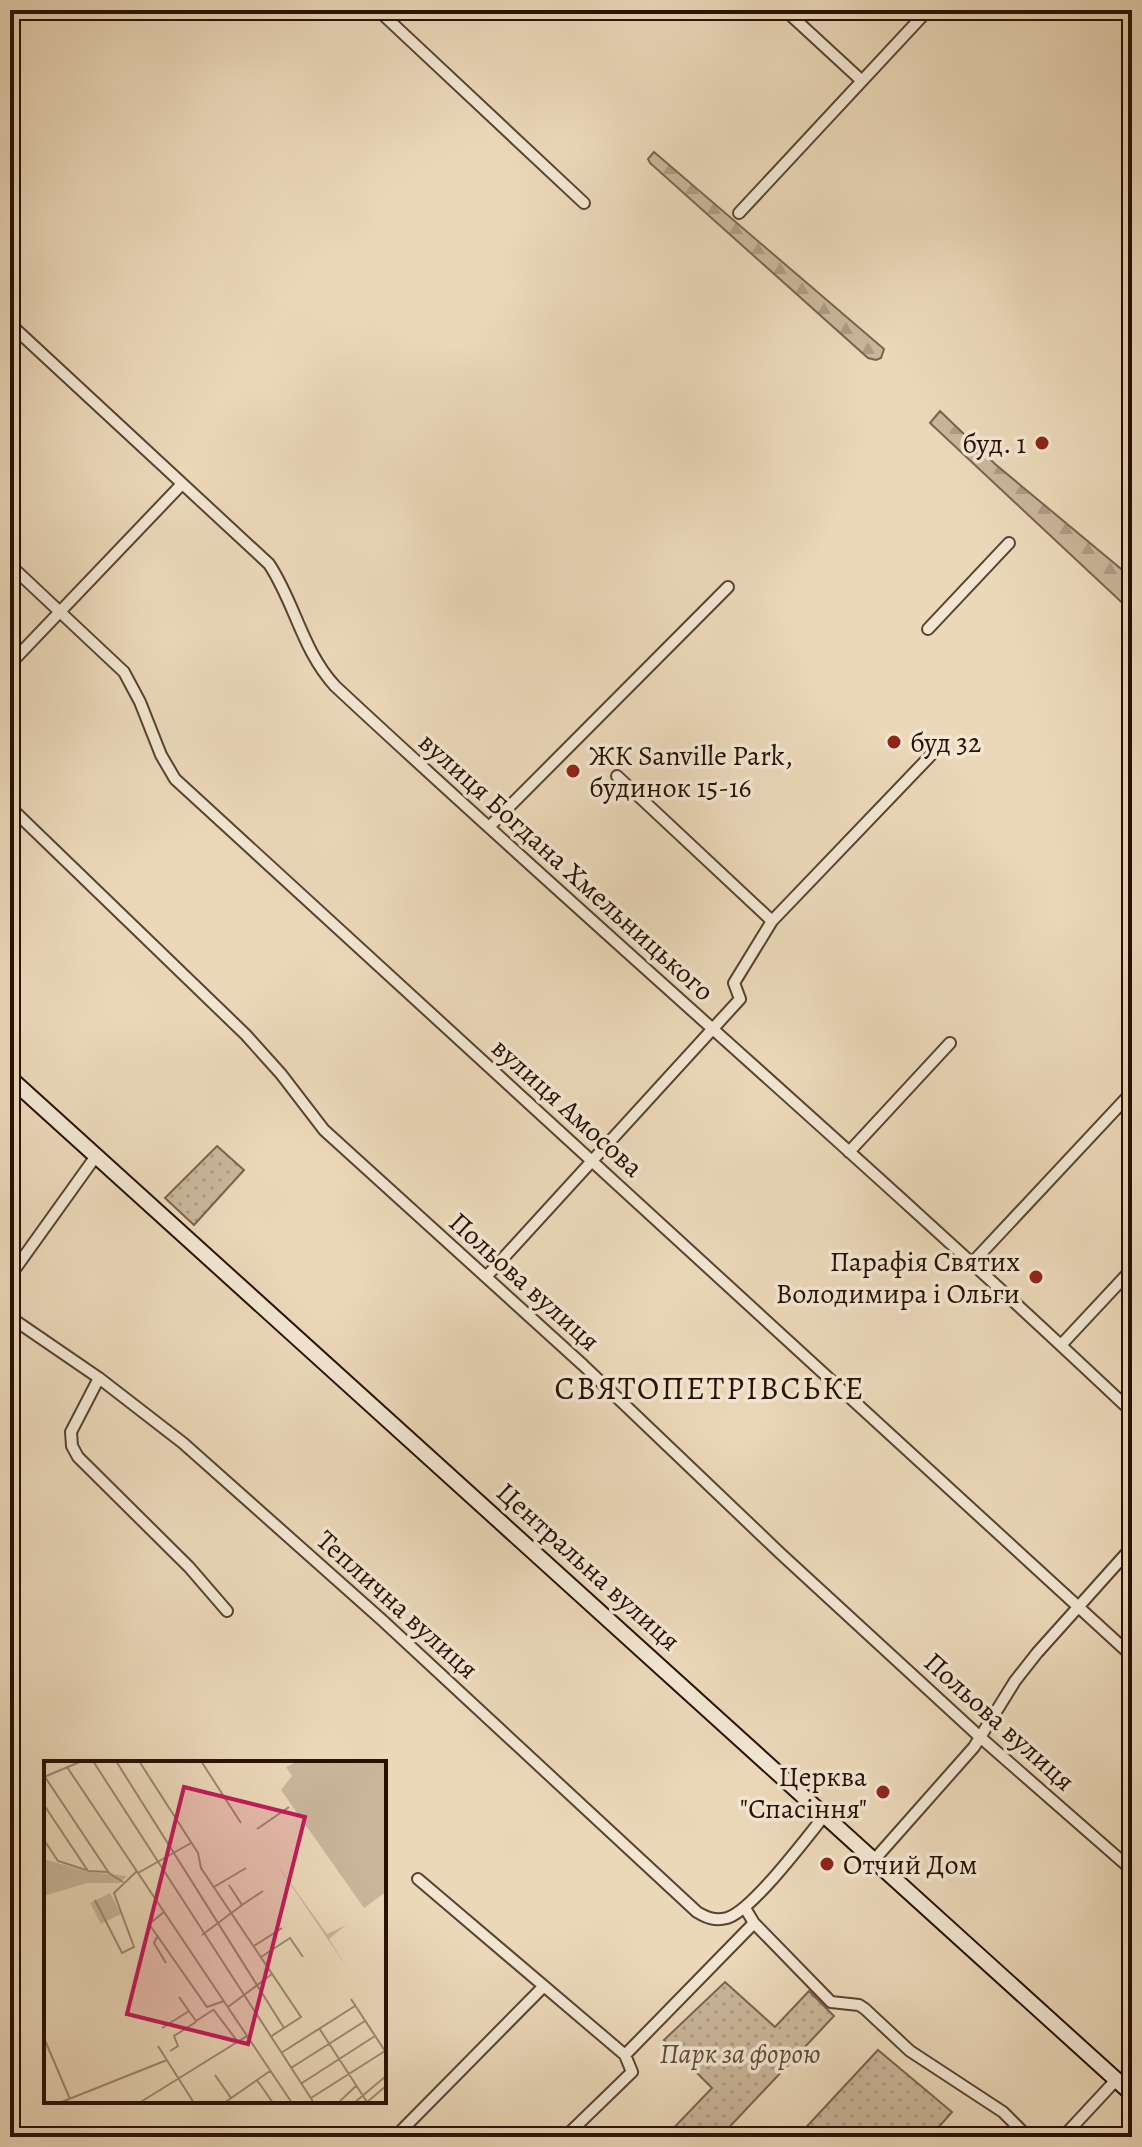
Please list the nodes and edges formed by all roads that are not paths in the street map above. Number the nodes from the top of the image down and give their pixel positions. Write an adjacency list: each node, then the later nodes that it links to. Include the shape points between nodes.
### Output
1 (378, 10): 5 (street)
2 (785, 10): 4 (street)
3 (928, 10): 4 (street)
4 (862, 81): 6 (street)
5 (584, 203)
6 (739, 213)
7 (10, 324): 8 (street, вулиця Богдана Хмельницького)
8 (182, 484): 12 (street); 18 (street, вулиця Богдана Хмельницького, via 269,564 325,675)
9 (1009, 543): 13 (street)
10 (10, 565): 12 (street, вулиця Амосова)
11 (728, 587): 18 (street)
12 (61, 613): 14 (street); 26 (street, вулиця Амосова, via 124,672 175,779)
13 (928, 629)
14 (10, 664)
15 (933, 753): 19 (street)
16 (617, 776): 19 (street)
17 (10, 807): 30 (street, Польова вулиця, via 246,1035 324,1130)
18 (489, 827): 20 (street, вулиця Богдана Хмельницького)
19 (772, 921): 20 (street, via 734,983 740,999)
20 (711, 1030): 24 (street, вулиця Богдана Хмельницького); 26 (street)
21 (950, 1043): 24 (street)
22 (10, 1078): 25 (main road, Центральна вулиця)
23 (1132, 1092): 27 (street)
24 (849, 1152): 27 (street, вулиця Богдана Хмельницького)
25 (96, 1156): 29 (street); 40 (main road, Центральна вулиця)
26 (591, 1162): 30 (street); 36 (street, вулиця Амосова)
27 (972, 1263): 32 (street, вулиця Богдана Хмельницького)
28 (1132, 1269): 32 (street)
29 (10, 1276)
30 (486, 1277): 39 (street, Польова вулиця)
31 (10, 1317): 33 (street, Теплична вулиця)
32 (1061, 1345): 34 (street, вулиця Богдана Хмельницького)
33 (99, 1378): 37 (street, via 71,1432 78,1457); 44 (street, Теплична вулиця, via 183,1443 358,1599 697,1912 714,1920)
34 (1132, 1412)
35 (1132, 1547): 36 (street)
36 (1078, 1607): 38 (street, вулиця Амосова); 39 (street, via 1015,1681)
37 (227, 1611)
38 (1132, 1656)
39 (980, 1737): 41 (street); 42 (street, Польова вулиця)
40 (825, 1815): 41 (main road, Центральна вулиця); 44 (street)
41 (874, 1860): 48 (main road, Центральна вулиця)
42 (1132, 1870)
43 (418, 1879): 46 (street)
44 (745, 1908): 45 (street)
45 (754, 1923): 47 (street); 52 (street, via 831,2002 865,2009 910,2051 1003,2112)
46 (544, 1986): 47 (street); 50 (street)
47 (625, 2055): 51 (street, via 632,2072)
48 (1116, 2080): 49 (main road, Центральна вулиця); 53 (street)
49 (1132, 2094)
50 (395, 2137)
51 (565, 2137)
52 (1028, 2137)
53 (1063, 2137)

